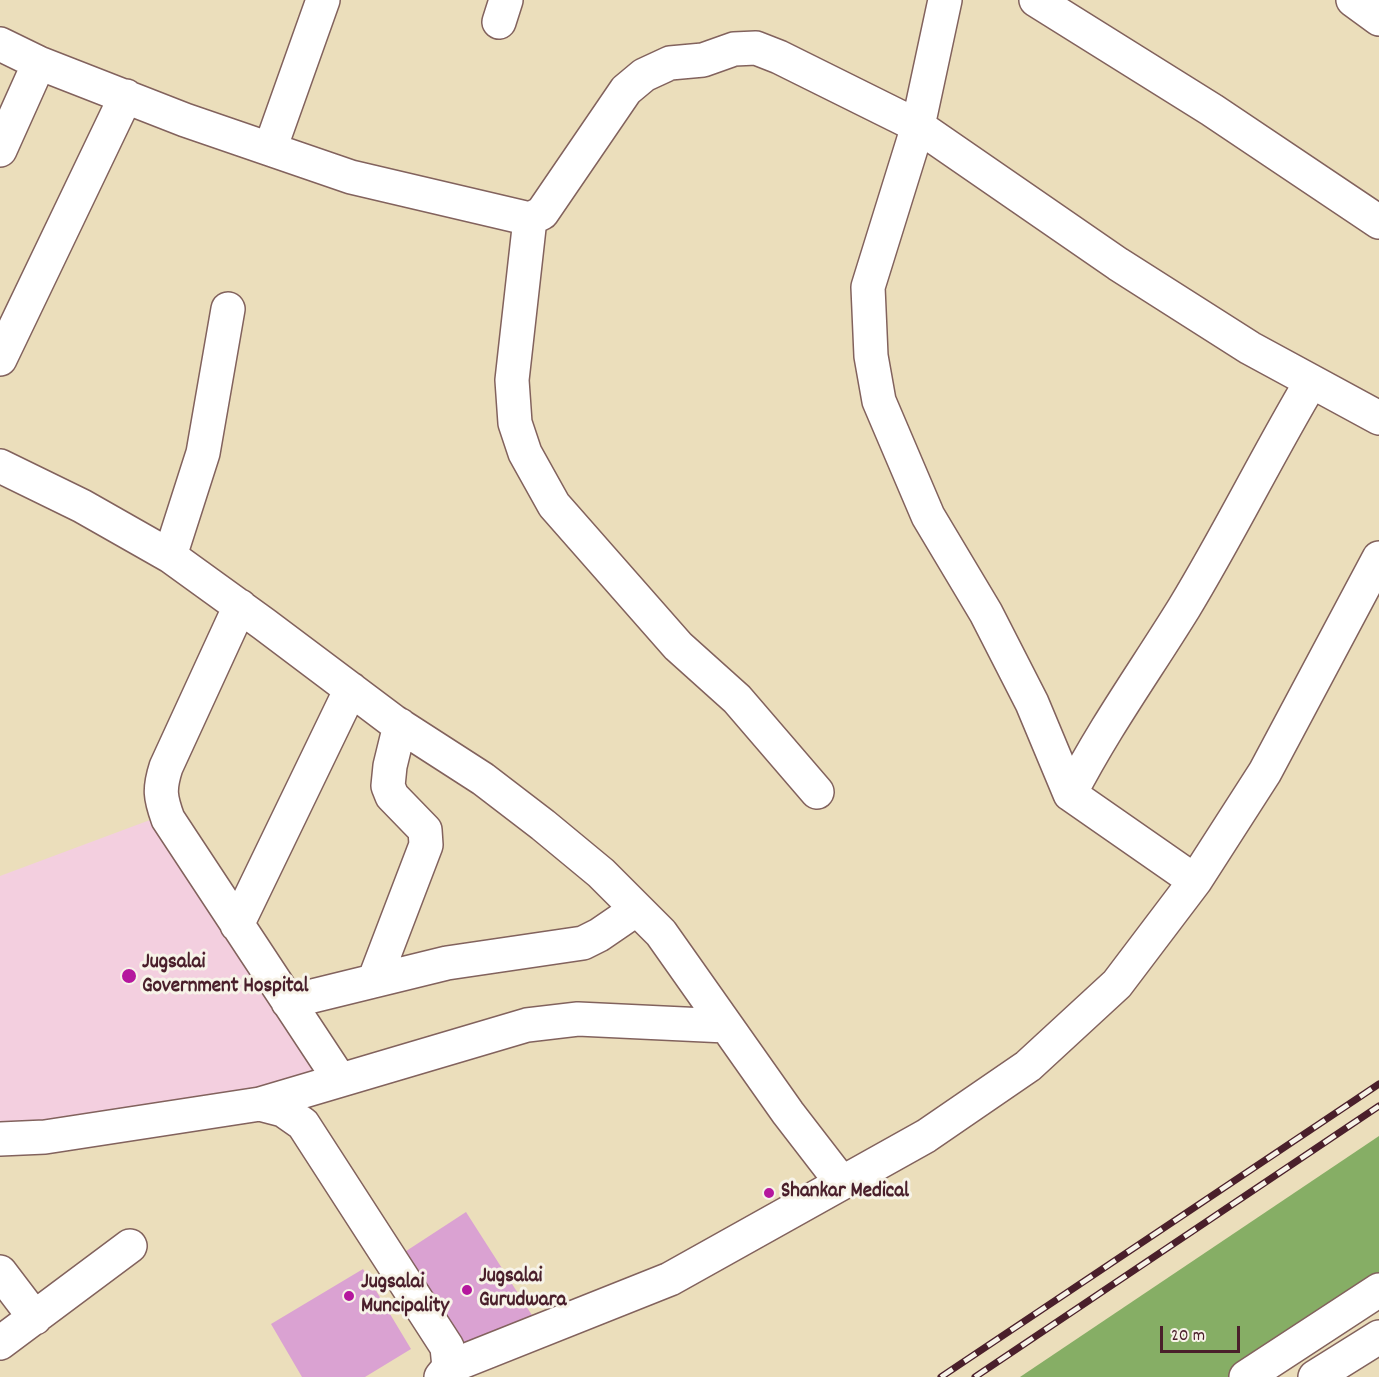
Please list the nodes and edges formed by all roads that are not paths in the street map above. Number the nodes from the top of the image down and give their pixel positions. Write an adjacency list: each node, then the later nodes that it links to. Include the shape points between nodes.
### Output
1 (323, 0): 10 (street)
2 (945, 0): 9 (street)
3 (1036, 0): 13 (street, via 1212,110)
4 (1353, 0): 5 (street)
5 (1379, 18)
6 (0, 44): 7 (street)
7 (39, 63): 8 (street); 11 (street)
8 (126, 96): 10 (street); 15 (street)
9 (918, 126): 12 (street, via 756,48 670,63 644,75 626,90 542,213); 16 (street, via 1118,264); 25 (street, via 868,287 871,356 879,401 928,516 1022,683)
10 (270, 149): 12 (street, via 351,177)
11 (0, 150)
12 (530, 219): 24 (street, via 512,380 515,423 525,453 554,505 678,646 737,699)
13 (1379, 222)
14 (228, 309): 19 (street, via 203,453)
15 (0, 359)
16 (1311, 382): 17 (street); 25 (street, via 1227,536 1113,716)
17 (1379, 418)
18 (0, 466): 19 (street, via 82,506)
19 (170, 556): 21 (street)
20 (1379, 558): 26 (street, via 1265,772)
21 (240, 606): 22 (street); 28 (street, via 160,786 168,819)
22 (351, 689): 23 (street); 28 (street)
23 (400, 725): 27 (street, via 483,778 601,873); 29 (street, via 388,786 392,796 425,830 426,845)
24 (817, 792)
25 (1070, 794): 26 (street)
26 (1195, 881): 35 (street, via 1117,984 1028,1066 926,1136)
27 (637, 909): 29 (street, via 583,943 447,963); 31 (street, via 660,933)
28 (237, 925): 30 (street)
29 (374, 981): 30 (street)
30 (288, 1002): 32 (street)
31 (726, 1026): 32 (street, via 578,1019 527,1025); 35 (street)
32 (340, 1080): 33 (street)
33 (260, 1104): 34 (street, via 45,1137); 42 (street, via 283,1110 303,1124 447,1347)
34 (0, 1139)
35 (842, 1183): 42 (street, via 670,1280)
36 (130, 1246): 39 (street)
37 (0, 1272): 39 (street)
38 (1379, 1290): 43 (street)
39 (35, 1318): 41 (street)
40 (1379, 1337): 44 (street)
41 (0, 1343)
42 (445, 1372)
43 (1246, 1377)
44 (1315, 1377)

